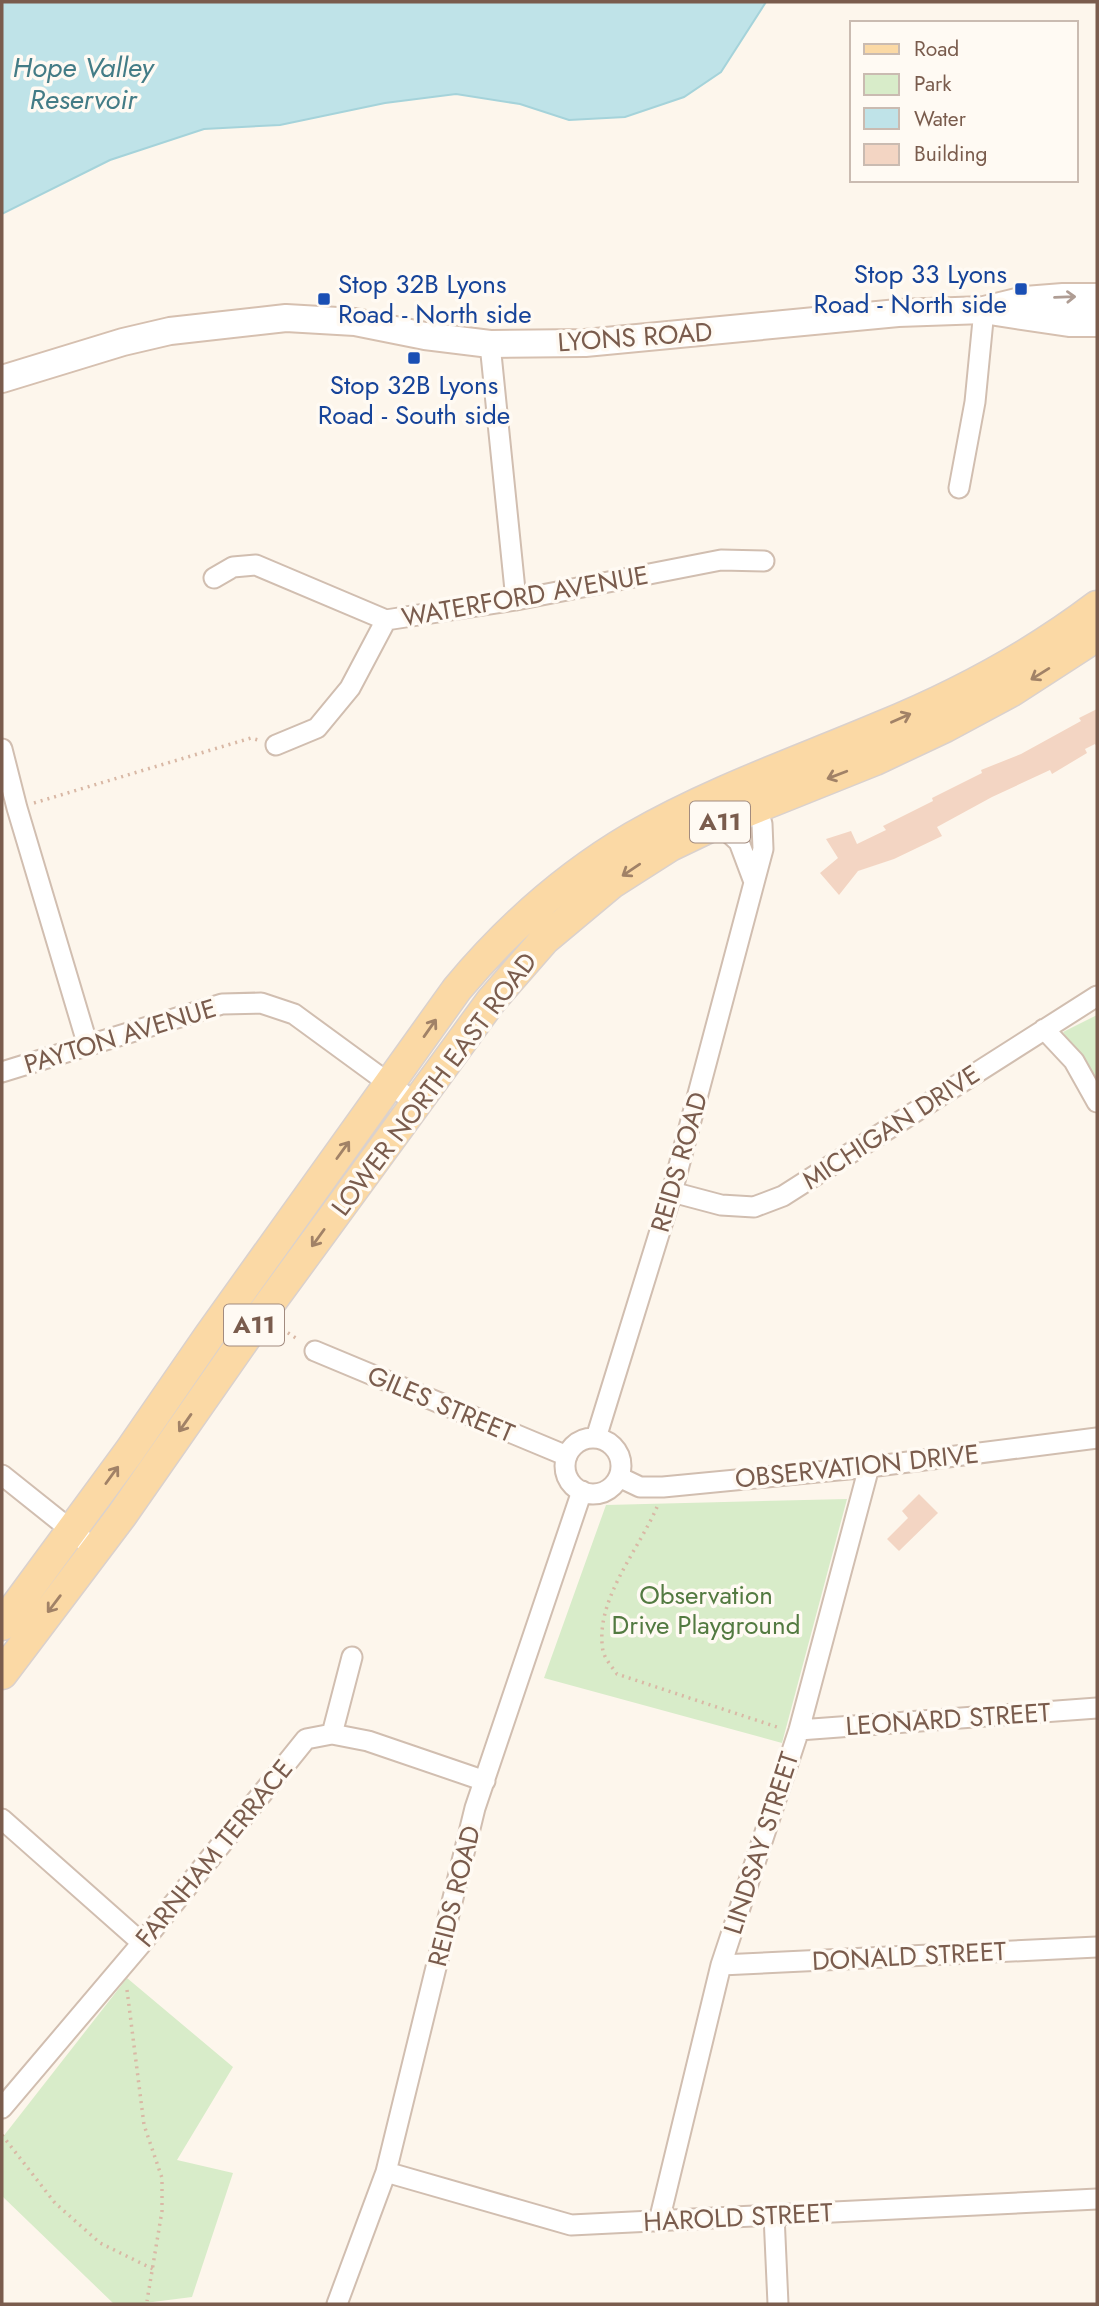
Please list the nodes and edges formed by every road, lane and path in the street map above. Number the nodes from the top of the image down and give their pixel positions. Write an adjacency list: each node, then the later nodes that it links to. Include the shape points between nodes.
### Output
1 (1097, 297): 2 (street, LYONS ROAD, one-way to 1, via 1025,300)
2 (984, 310): 3 (street, LYONS ROAD); 4 (street, LYONS ROAD, via 898,313 585,343); 6 (street, via 975,402)
3 (1097, 323)
4 (490, 344): 5 (street, LYONS ROAD, via 355,321 276,318 170,331); 9 (street)
5 (2, 379)
6 (959, 488)
7 (764, 561): 9 (street, WATERFORD AVENUE, via 721,561)
8 (214, 578): 11 (street, WATERFORD AVENUE, via 233,568 256,565)
9 (516, 600): 11 (street, WATERFORD AVENUE)
10 (1097, 606): 15 (main road, LOWER NORTH EAST ROAD / A11, one-way to 10, via 963,689)
11 (386, 620): 13 (street, via 350,688 317,728)
12 (1097, 636): 15 (main road, LOWER NORTH EAST ROAD / A11, one-way to 15, via 1012,691 875,760)
13 (276, 745): 16 (path, via 251,738)
14 (2, 749): 16 (street)
15 (753, 794): 17 (main road, LOWER NORTH EAST ROAD / A11); 18 (street, REIDS ROAD, via 763,849); 23 (main road, LOWER NORTH EAST ROAD / A11, one-way to 15, via 465,979 552,893 632,838)
16 (17, 808): 21 (street)
17 (718, 823): 18 (street, via 739,842); 25 (main road, LOWER NORTH EAST ROAD / A11, one-way to 25, via 640,864 558,927 506,981)
18 (754, 883): 26 (street, REIDS ROAD)
19 (1097, 996): 20 (street, MICHIGAN DRIVE)
20 (1044, 1029): 24 (street, via 1074,1061); 26 (street, MICHIGAN DRIVE, via 783,1196 754,1208)
21 (89, 1046): 22 (street, PAYTON AVENUE); 23 (street, PAYTON AVENUE, via 222,1004 261,1003 294,1014)
22 (2, 1072)
23 (391, 1084): 25 (street, PAYTON AVENUE); 37 (main road, LOWER NORTH EAST ROAD / A11, one-way to 23)
24 (1097, 1102)
25 (417, 1104): 27 (main road, LOWER NORTH EAST ROAD / A11, one-way to 27)
26 (672, 1192): 30 (street, REIDS ROAD)
27 (260, 1317): 28 (path); 38 (main road, LOWER NORTH EAST ROAD / A11, one-way to 38)
28 (315, 1351): 31 (street, GILES STREET)
29 (1097, 1437): 32 (street, OBSERVATION DRIVE)
30 (596, 1438): 31 (street, via 583,1439); 34 (street, via 614,1446 619,1454)
31 (567, 1456): 36 (street, via 567,1475)
32 (869, 1467): 35 (street, OBSERVATION DRIVE); 44 (street, LINDSAY STREET)
33 (2, 1475): 37 (street)
34 (619, 1478): 35 (street, OBSERVATION DRIVE, via 640,1487); 36 (street, via 603,1492)
35 (663, 1487): 44 (path, via 647,1531 614,1586 602,1628 603,1654 617,1674)
36 (582, 1491): 45 (street, REIDS ROAD)
37 (71, 1530): 38 (street); 39 (main road, LOWER NORTH EAST ROAD / A11)
38 (96, 1550): 41 (main road, LOWER NORTH EAST ROAD / A11, one-way to 41)
39 (2, 1625)
40 (352, 1657): 43 (street)
41 (2, 1674)
42 (1097, 1708): 44 (street, LEONARD STREET)
43 (332, 1734): 45 (street, via 368,1741); 47 (street, FARNHAM TERRACE, via 306,1739)
44 (797, 1735): 49 (street, LINDSAY STREET)
45 (485, 1781): 53 (street, REIDS ROAD)
46 (2, 1819): 47 (street)
47 (142, 1943): 51 (street, FARNHAM TERRACE)
48 (1097, 1947): 49 (street, DONALD STREET)
49 (721, 1965): 56 (street, LINDSAY STREET)
50 (126, 1983): 57 (path, via 144,2125 162,2178)
51 (2, 2108)
52 (2, 2135): 57 (path, via 55,2203 100,2243)
53 (386, 2172): 56 (street, HAROLD STREET, via 571,2225); 59 (street, REIDS ROAD)
54 (1097, 2199): 55 (street, HAROLD STREET)
55 (774, 2215): 56 (street, HAROLD STREET); 60 (street)
56 (659, 2221)
57 (153, 2269): 58 (path)
58 (147, 2301)
59 (337, 2304)
60 (778, 2304)

